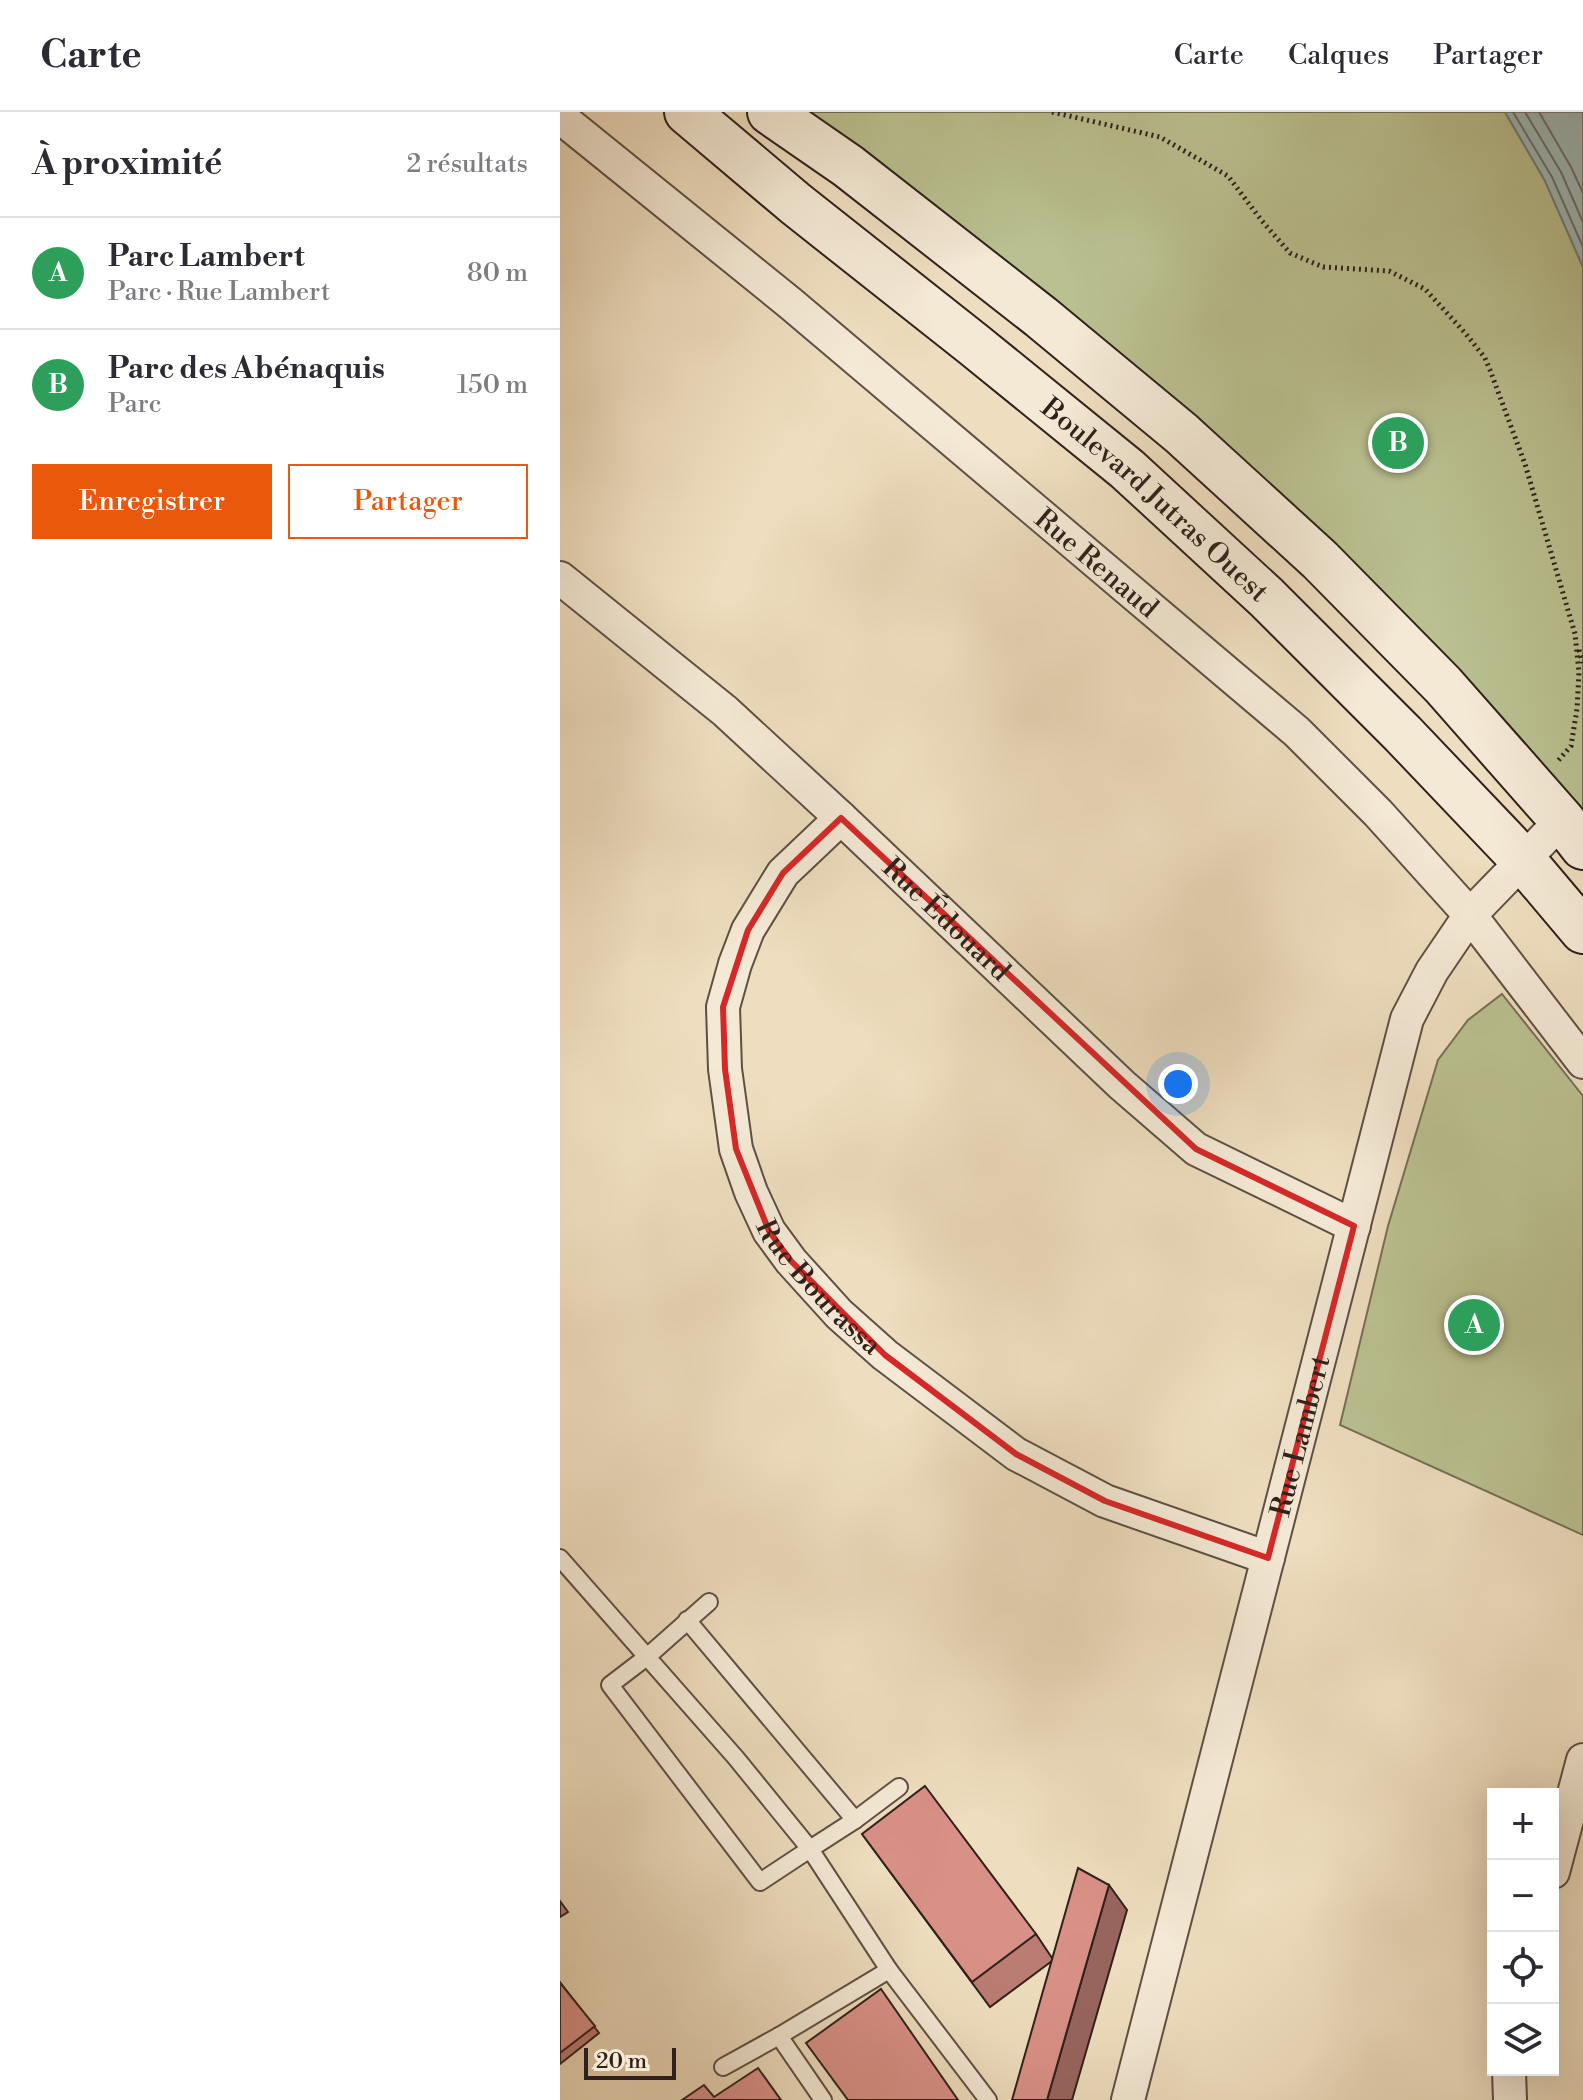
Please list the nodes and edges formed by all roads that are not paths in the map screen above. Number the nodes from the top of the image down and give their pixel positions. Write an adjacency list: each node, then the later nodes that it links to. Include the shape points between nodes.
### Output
1 (687, 112): 7 (main road, Boulevard Jutras Ouest, via 1127,469 1266,597)
2 (770, 112): 6 (main road, via 848,166 1181,433 1320,560 1443,685)
3 (560, 117): 8 (street, Rue Renaud, via 1267,704 1378,813)
4 (560, 578): 5 (street, Rue Édouard, via 725,711)
5 (841, 818): 11 (street, Rue Édouard, via 1196,1149); 13 (street, Rue Bourassa, via 783,873 748,930 723,1007 736,1149 769,1231 839,1314 1016,1454 1105,1501)
6 (1573, 834): 7 (street, Rue Lambert)
7 (1523, 860): 8 (street, Rue Lambert); 9 (main road, Boulevard Jutras Ouest)
8 (1470, 915): 10 (street, Rue Renaud); 11 (street, Rue Lambert, via 1407,1019)
9 (1583, 931)
10 (1583, 1062)
11 (1354, 1226): 13 (street, Rue Lambert)
12 (560, 1558): 16 (lane)
13 (1268, 1558): 28 (street, Rue Lambert)
14 (709, 1602): 15 (lane)
15 (687, 1620): 16 (lane); 19 (lane)
16 (648, 1656): 20 (lane); 20 (lane, via 610,1685 760,1882)
17 (1583, 1760): 21 (street)
18 (899, 1787): 19 (lane)
19 (855, 1820): 20 (lane)
20 (810, 1849): 22 (lane)
21 (1556, 1860)
22 (889, 1970): 23 (lane); 27 (lane)
23 (779, 2036): 24 (lane); 26 (lane)
24 (723, 2067)
25 (1509, 2076): 29 (street)
26 (823, 2100)
27 (988, 2100)
28 (1128, 2100)
29 (1510, 2100)

